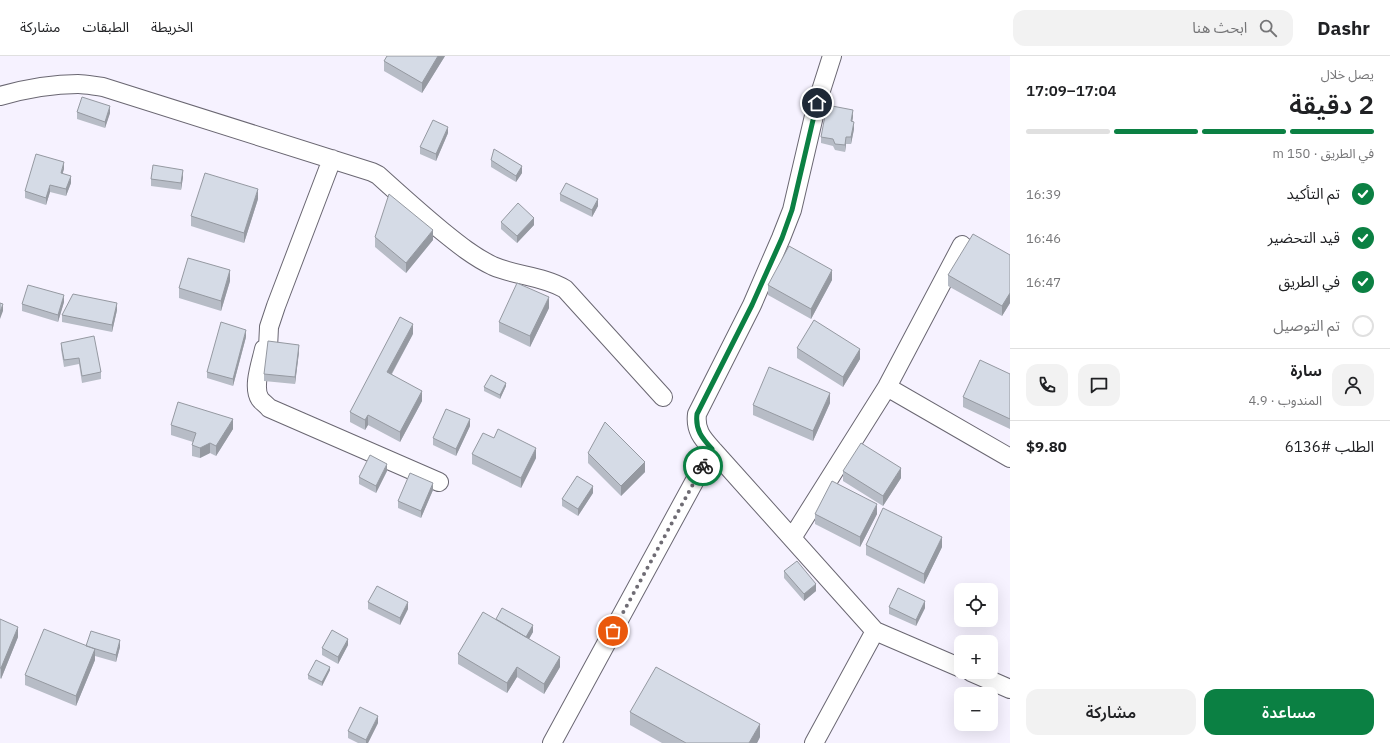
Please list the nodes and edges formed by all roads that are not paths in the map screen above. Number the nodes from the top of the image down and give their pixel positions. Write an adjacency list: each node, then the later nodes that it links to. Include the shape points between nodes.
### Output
1 (832, 56): 7 (street, via 817,103 792,210 782,238 752,305 697,414 697,429)
2 (0, 96): 3 (street, via 55,85 103,87)
3 (332, 159): 6 (street, via 378,174 416,210 471,254 508,272 548,281 565,289); 9 (street, via 276,306 256,390 260,399 270,408)
4 (962, 245): 5 (street)
5 (888, 387): 8 (street); 10 (street)
6 (663, 397)
7 (712, 449): 10 (street); 15 (street)
8 (1010, 458)
9 (439, 482)
10 (792, 538): 11 (street)
11 (875, 631): 12 (street); 16 (street)
12 (954, 665)
13 (986, 679): 14 (street)
14 (1010, 689)
15 (552, 743)
16 (814, 743)

